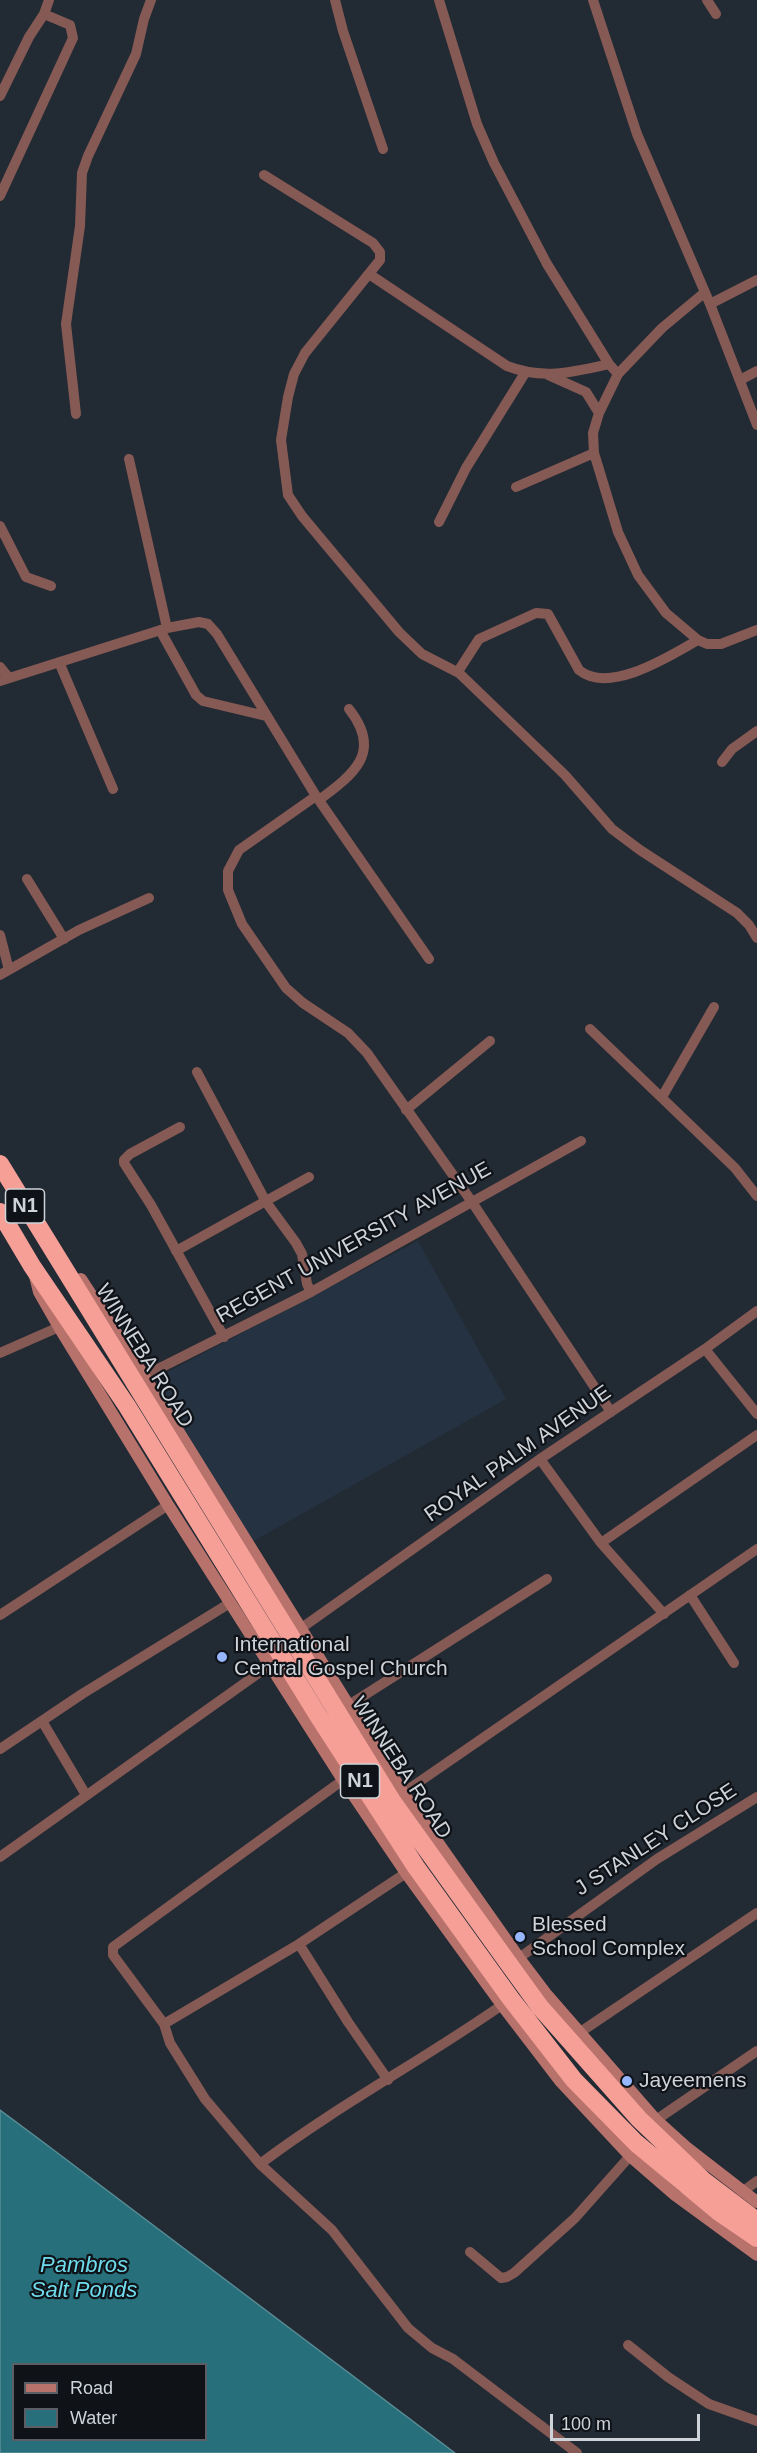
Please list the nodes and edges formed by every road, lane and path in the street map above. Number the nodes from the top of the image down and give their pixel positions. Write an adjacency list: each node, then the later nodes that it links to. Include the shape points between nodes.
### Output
1 (50, 0): 7 (street)
2 (151, 0): 25 (street, via 136,54 82,173 80,226 66,324)
3 (334, 0): 11 (street)
4 (439, 0): 18 (street, via 477,124 494,163 547,264)
5 (593, 0): 16 (street, via 638,134)
6 (707, 0): 8 (street)
7 (44, 14): 9 (street); 13 (street, via 70,25 73,38)
8 (716, 14)
9 (5, 73): 10 (street)
10 (0, 96)
11 (383, 149)
12 (264, 175): 14 (street, via 373,243 380,252 380,260)
13 (0, 196)
14 (369, 274): 20 (street, via 507,366); 38 (street, via 305,353 294,374 281,440 288,495 399,632 422,654)
15 (757, 280): 17 (street)
16 (704, 293): 17 (street); 21 (street, via 662,328)
17 (710, 304): 23 (street)
18 (609, 364): 21 (street); 22 (street)
19 (757, 371): 23 (street)
20 (525, 373): 22 (street); 30 (street, via 466,468)
21 (618, 374): 24 (street)
22 (548, 375): 24 (street, via 586,392)
23 (740, 380): 26 (street)
24 (599, 413): 27 (street, via 593,433)
25 (76, 414)
26 (757, 425)
27 (594, 453): 29 (street); 35 (street, via 618,532 638,575 666,613)
28 (129, 459): 33 (street)
29 (516, 487)
30 (439, 522)
31 (0, 526): 32 (street, via 26,577)
32 (51, 586)
33 (163, 629): 36 (street); 41 (street, via 196,695 203,701); 41 (street, via 208,624)
34 (757, 630): 35 (street, via 722,644)
35 (698, 640): 38 (street, via 634,673 598,679 579,670 548,614 536,613 479,639)
36 (59, 662): 39 (street); 44 (street)
37 (0, 666): 39 (street)
38 (459, 673): 49 (street, via 565,775 612,829 737,913)
39 (4, 680)
40 (350, 709): 45 (street, via 362,730 365,750 352,772)
41 (266, 716): 45 (street)
42 (757, 731): 43 (street, via 732,749)
43 (722, 762)
44 (113, 789)
45 (317, 798): 51 (street); 58 (street, via 239,850 228,871 228,890 242,924 286,988 348,1033 367,1053)
46 (27, 879): 50 (street)
47 (149, 898): 50 (street)
48 (0, 935): 52 (street)
49 (757, 938)
50 (64, 939): 52 (street)
51 (429, 959)
52 (4, 972)
53 (714, 1007): 57 (street)
54 (590, 1029): 57 (street)
55 (490, 1041): 58 (street)
56 (197, 1072): 65 (street)
57 (662, 1097): 63 (street, via 735,1168)
58 (406, 1110): 64 (street)
59 (180, 1127): 68 (street, via 124,1160)
60 (581, 1141): 64 (street, REGENT UNIVERSITY AVENUE)
61 (0, 1164): 67 (highway, WINNEBA ROAD / N1)
62 (309, 1178): 65 (street)
63 (757, 1196)
64 (472, 1202): 70 (street, REGENT UNIVERSITY AVENUE); 77 (street)
65 (266, 1203): 68 (street); 70 (street, via 302,1254)
66 (0, 1212): 69 (highway, WINNEBA ROAD / N1)
67 (50, 1248): 76 (street, via 81,1279); 101 (highway, WINNEBA ROAD / N1, via 392,1801)
68 (176, 1251): 73 (street)
69 (32, 1266): 72 (street, via 39,1292); 103 (highway, WINNEBA ROAD / N1, via 127,1406)
70 (311, 1292): 73 (street, REGENT UNIVERSITY AVENUE)
71 (757, 1311): 74 (street, ROYAL PALM AVENUE)
72 (59, 1327): 75 (street); 81 (street)
73 (224, 1337): 76 (street, REGENT UNIVERSITY AVENUE)
74 (705, 1349): 77 (street, ROYAL PALM AVENUE); 78 (street)
75 (0, 1353)
76 (144, 1376): 89 (street)
77 (611, 1412): 80 (street, ROYAL PALM AVENUE)
78 (757, 1414)
79 (757, 1435): 82 (street)
80 (540, 1459): 82 (street); 89 (street, ROYAL PALM AVENUE)
81 (168, 1505): 86 (street); 88 (street)
82 (601, 1542): 87 (street)
83 (757, 1549): 85 (street)
84 (547, 1580): 92 (street)
85 (690, 1595): 87 (street); 90 (street)
86 (230, 1603): 91 (street); 93 (street)
87 (663, 1614): 96 (street)
88 (0, 1615)
89 (300, 1629): 92 (street)
90 (734, 1663)
91 (270, 1665): 95 (street); 97 (street)
92 (348, 1705): 96 (street)
93 (42, 1721): 94 (street); 97 (street)
94 (0, 1749)
95 (343, 1780): 100 (street); 107 (street, via 113,1947 113,1955)
96 (403, 1793): 101 (street)
97 (86, 1795): 99 (street)
98 (757, 1797): 105 (street, J STANLEY CLOSE, via 657,1859)
99 (0, 1857)
100 (406, 1873): 103 (street); 104 (street)
101 (477, 1909): 105 (street); 117 (highway, WINNEBA ROAD / N1, via 540,2007 639,2119 704,2181)
102 (757, 1913): 108 (street)
103 (452, 1927): 106 (street); 118 (highway, WINNEBA ROAD / N1, via 574,2080 636,2143 719,2212)
104 (299, 1944): 107 (street); 110 (street)
105 (519, 1958): 108 (street)
106 (502, 2005): 110 (street); 112 (street, via 561,2082)
107 (164, 2024): 113 (street, via 170,2043 199,2090)
108 (579, 2033): 111 (street)
109 (757, 2051): 111 (street)
110 (388, 2080): 113 (street, via 303,2132)
111 (656, 2120): 115 (street)
112 (630, 2156): 119 (street, via 543,2250 507,2277 501,2278); 120 (street, via 675,2195)
113 (260, 2164): 123 (street, via 332,2230 408,2328)
114 (757, 2181): 115 (street)
115 (742, 2192): 116 (street)
116 (757, 2202)
117 (757, 2221)
118 (757, 2238)
119 (470, 2252)
120 (757, 2255)
121 (628, 2345): 122 (street, via 710,2404)
122 (757, 2421)
123 (577, 2453)

